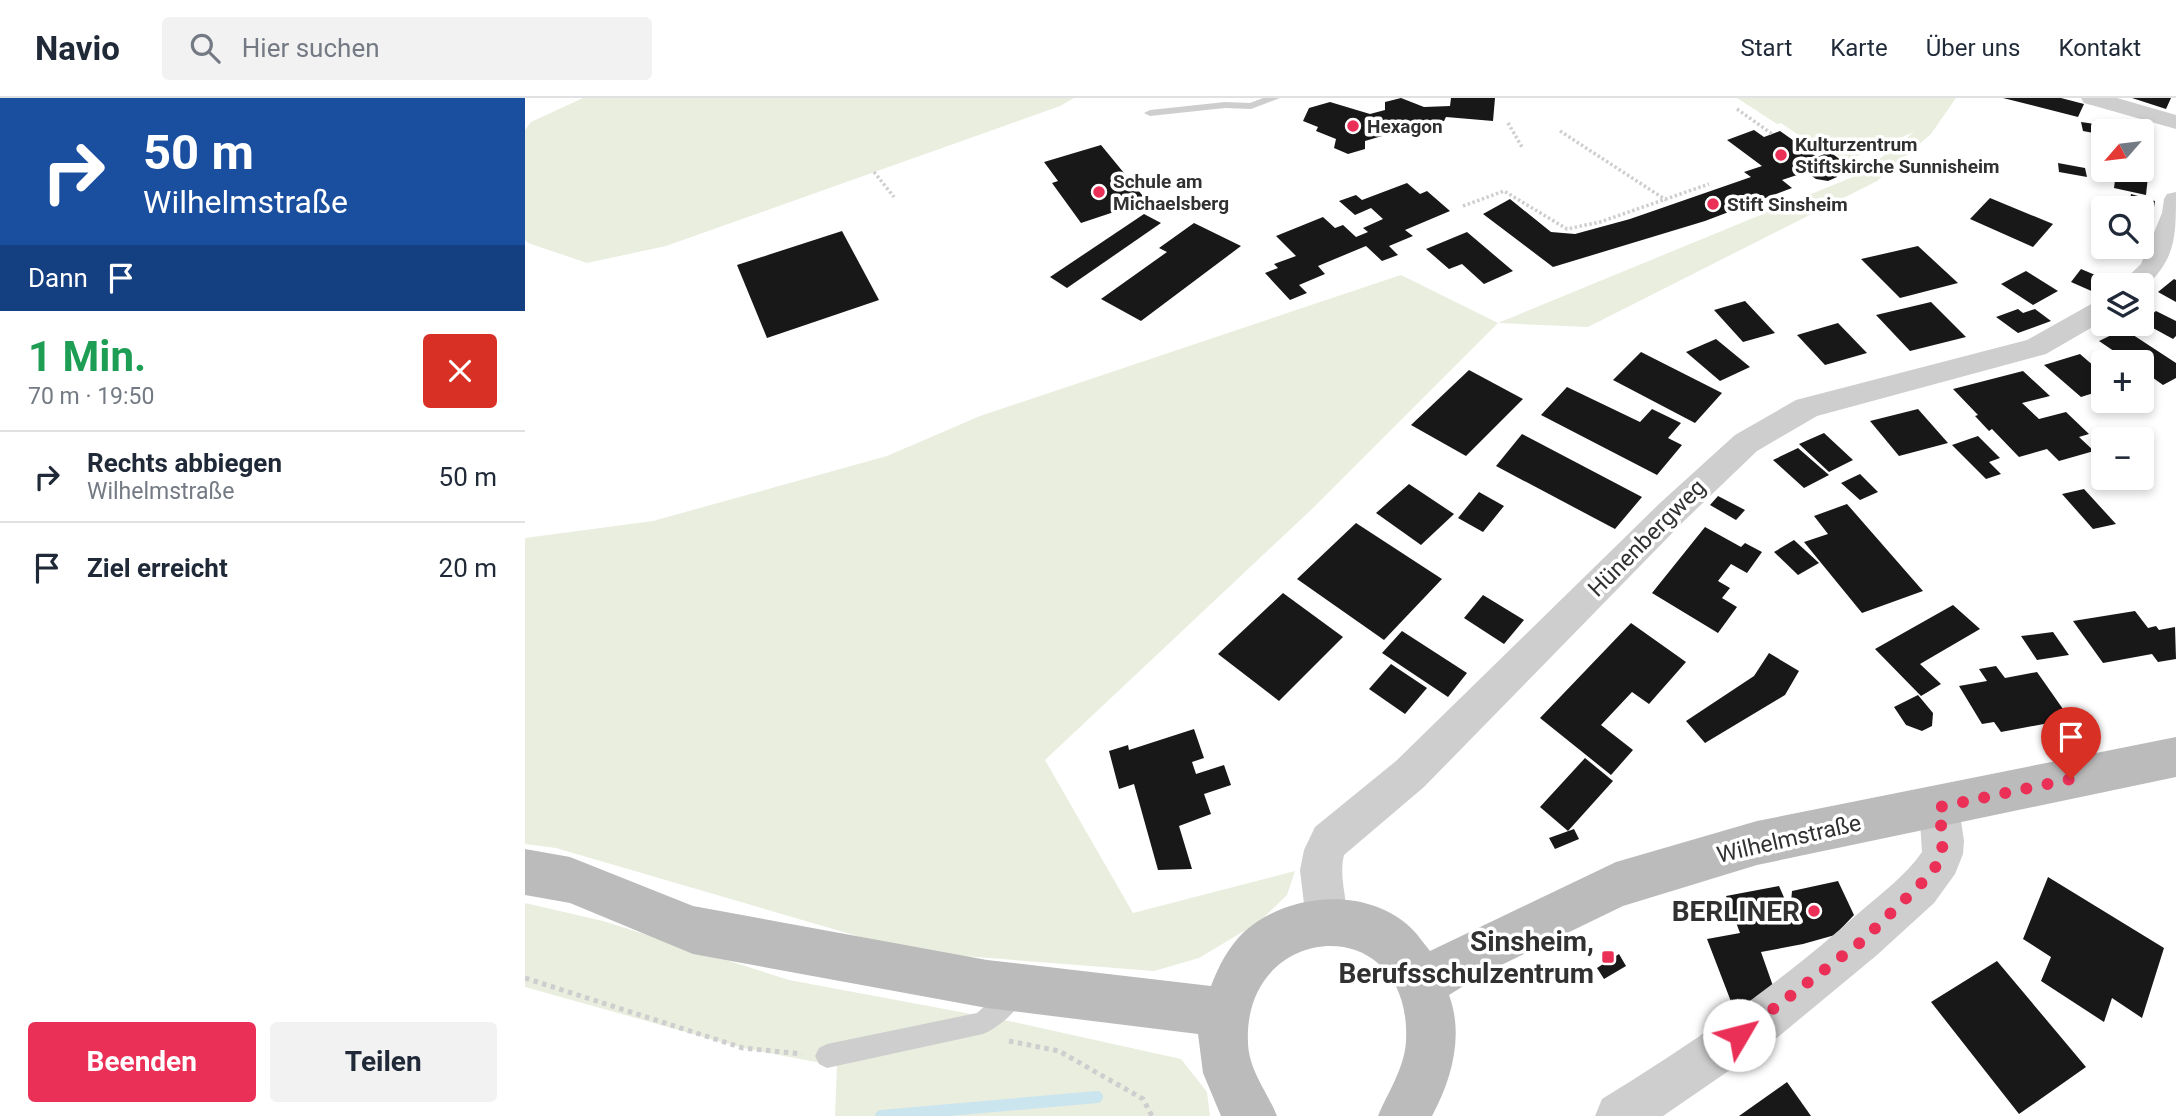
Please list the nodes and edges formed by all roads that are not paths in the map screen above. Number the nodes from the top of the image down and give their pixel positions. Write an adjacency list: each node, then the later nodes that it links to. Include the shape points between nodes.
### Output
1 (1274, 98): 3 (lane, via 1251,106)
2 (2092, 98): 4 (street)
3 (1150, 113)
4 (2176, 122)
5 (2176, 199): 6 (street, via 2175,213)
6 (2147, 273)
7 (2091, 316): 11 (street, Hünenbergweg, via 2036,347 1807,408 1746,443 1411,774 1329,841 1321,863)
8 (2176, 757): 9 (main road, Wilhelmstraße)
9 (1939, 807): 12 (main road, Wilhelmstraße, via 1757,843 1616,886 1466,957); 18 (street, via 1940,860 1912,894 1862,941 1699,1067)
10 (525, 872): 13 (main road, via 570,880 693,930)
11 (1327, 921): 12 (main road, via 1378,934 1393,944); 14 (main road, via 1305,924 1268,942 1237,980)
12 (1422, 983): 16 (main road, via 1430,1004 1433,1049)
13 (1021, 988): 14 (main road); 15 (lane, via 983,1023)
14 (1225, 1012): 17 (main road, via 1226,1070 1235,1094)
15 (827, 1056)
16 (1418, 1112)
17 (1251, 1116)
18 (1619, 1116)

